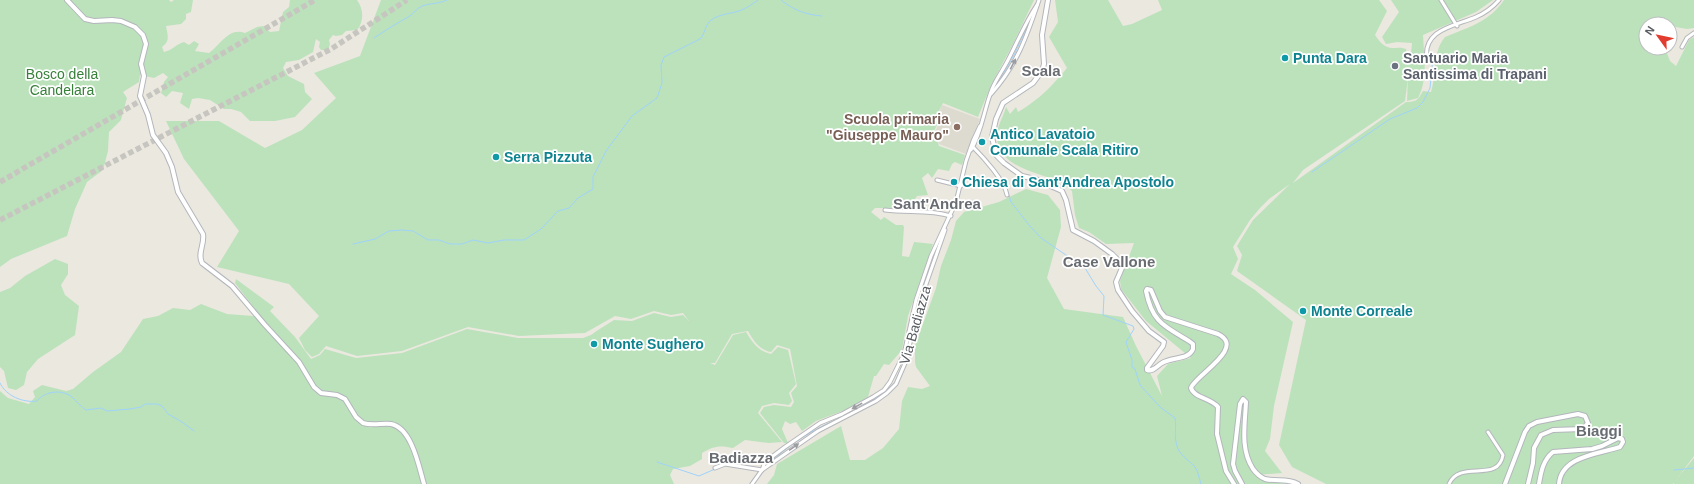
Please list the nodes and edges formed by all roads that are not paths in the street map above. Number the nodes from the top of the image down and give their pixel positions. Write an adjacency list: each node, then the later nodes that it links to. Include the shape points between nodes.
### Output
1 (67, 0): 26 (main road, via 85,19 121,21 135,27 144,38 145,47 141,64 144,76 140,96 153,135 172,167 178,192 203,234 200,257 202,263 236,291 299,362 309,382 316,389 345,399 363,423 390,424 402,431 411,444)
2 (1038, 0): 6 (street)
3 (1048, 0): 28 (main road, via 1042,35 1042,71 1029,86 1004,102 997,115 992,132 997,157 1020,176 1035,179 1061,190 1073,230 1099,244 1120,262 1122,268 1116,282 1117,288 1130,309 1149,331 1164,342 1147,368 1148,371 1165,361 1190,355 1194,349 1191,342 1158,321 1146,294 1148,289 1151,290 1160,311 1165,316 1218,334 1225,339 1227,344 1224,352 1191,388 1194,394 1210,400 1218,407 1217,434 1225,470)
4 (1441, 0): 7 (street)
5 (1500, 0): 7 (street, via 1494,8 1483,15)
6 (1037, 5): 11 (street); 11 (street, one-way to 6, via 1009,72 1023,44)
7 (1457, 25): 10 (street, via 1435,36 1430,44)
8 (1694, 33): 9 (street, via 1687,38)
9 (1682, 47)
10 (1427, 60)
11 (990, 95): 12 (street, Via Badiazza)
12 (972, 147): 14 (street, Via Badiazza); 15 (street, via 1005,188)
13 (937, 180): 14 (street)
14 (961, 186): 17 (street, Via Badiazza)
15 (1007, 195)
16 (886, 210): 17 (street, via 936,212)
17 (951, 216): 18 (street, Via Badiazza)
18 (945, 228): 19 (street, Via Badiazza, via 931,256 916,300); 20 (street, Via Badiazza, via 918,307)
19 (902, 360): 20 (street); 23 (street, Via Badiazza, one-way to 23, via 884,390 811,429 765,462)
20 (906, 361): 23 (street, Via Badiazza, one-way to 20, via 818,430 887,393 898,381)
21 (1488, 432): 24 (street, via 1503,455)
22 (715, 468): 23 (street, via 725,464)
23 (762, 470): 27 (street, Via Badiazza)
24 (1497, 472)
25 (1486, 476): 31 (street, via 1459,475)
26 (424, 484)
27 (752, 484)
28 (1234, 484)
29 (1242, 484): 30 (main road, via 1234,470 1233,461 1240,404 1243,399 1246,402 1246,453 1257,474 1264,479 1288,480)
30 (1298, 484)
31 (1449, 484)
32 (1505, 484): 33 (main road, via 1529,426 1576,414 1585,416 1588,422 1583,429 1553,430 1541,435 1534,448)
33 (1528, 484)
34 (1539, 484): 35 (main road, via 1543,467 1553,452 1592,449 1618,438 1623,440 1620,447 1570,464 1560,476)
35 (1559, 484)

